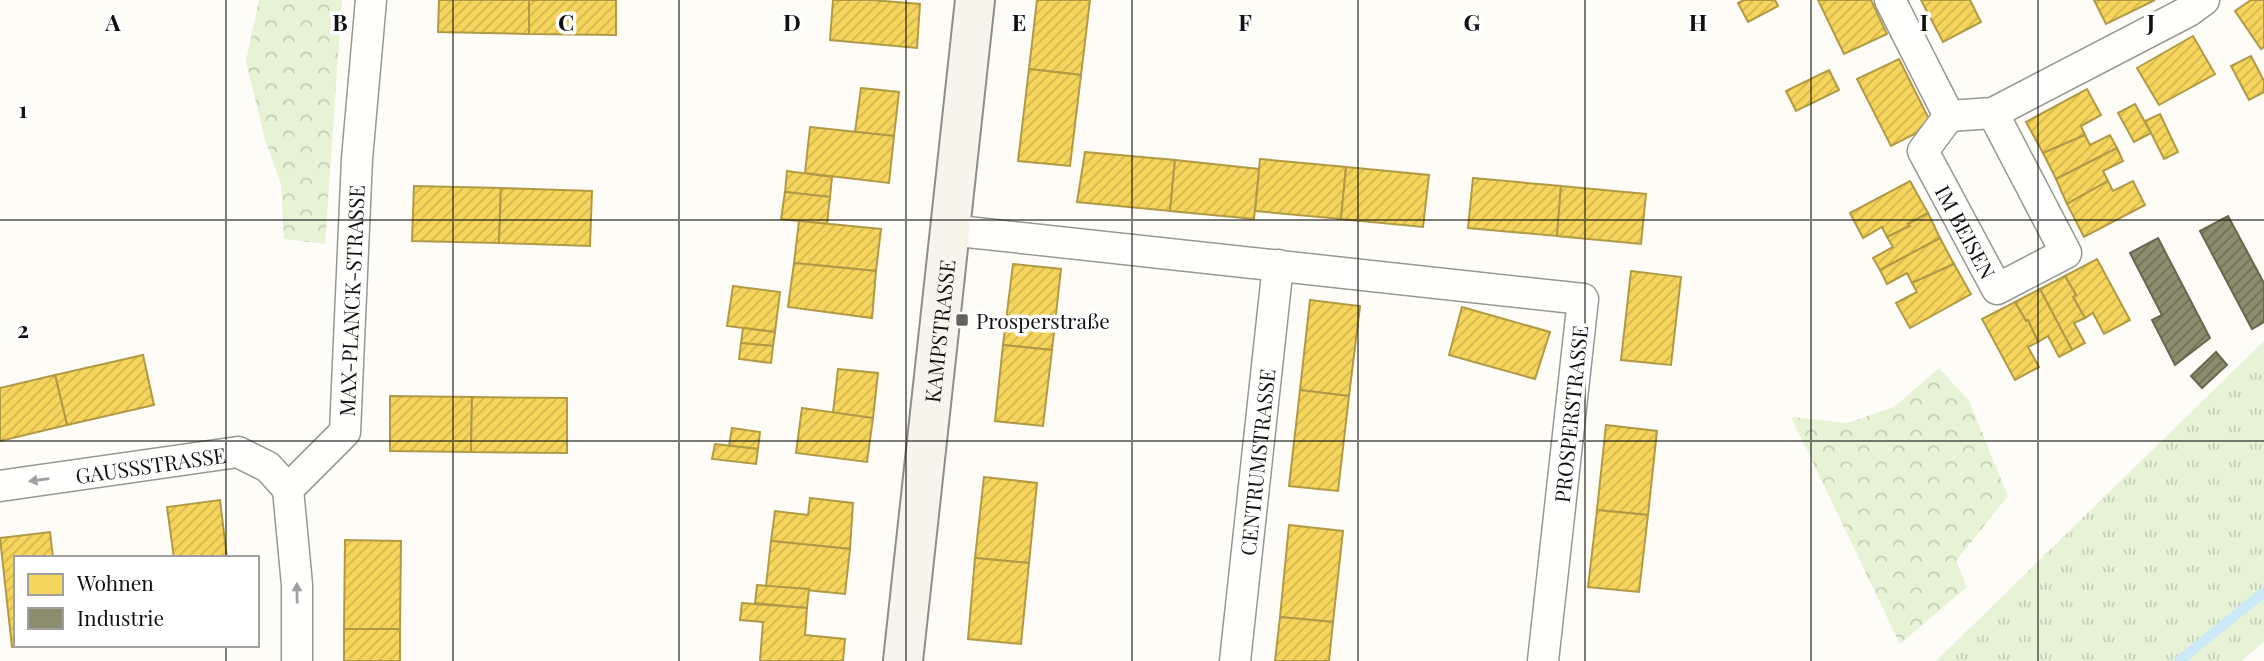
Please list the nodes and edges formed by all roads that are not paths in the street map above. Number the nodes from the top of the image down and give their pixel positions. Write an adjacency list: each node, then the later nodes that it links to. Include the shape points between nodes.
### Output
1 (371, 0): 10 (street, MAX-PLANCK-STRASSE, via 357,159 345,432)
2 (975, 0): 7 (street, KAMPSTRASSE)
3 (1890, 0): 6 (street)
4 (2204, 0): 5 (street)
5 (1993, 113): 6 (street); 6 (street, IM BEISEN, via 2066,253 1997,289 1923,151)
6 (1949, 116)
7 (949, 230): 8 (street, PROSPERSTRASSE); 12 (street, KAMPSTRASSE)
8 (1278, 265): 13 (street, CENTRUMSTRASSE); 14 (street, PROSPERSTRASSE, via 1583,299)
9 (0, 486): 10 (street, GAUSSSTRASSE, one-way to 9, via 268,467 238,452)
10 (288, 489): 11 (street, one-way to 10, via 298,585)
11 (297, 661)
12 (903, 661)
13 (1235, 661)
14 (1543, 661)

